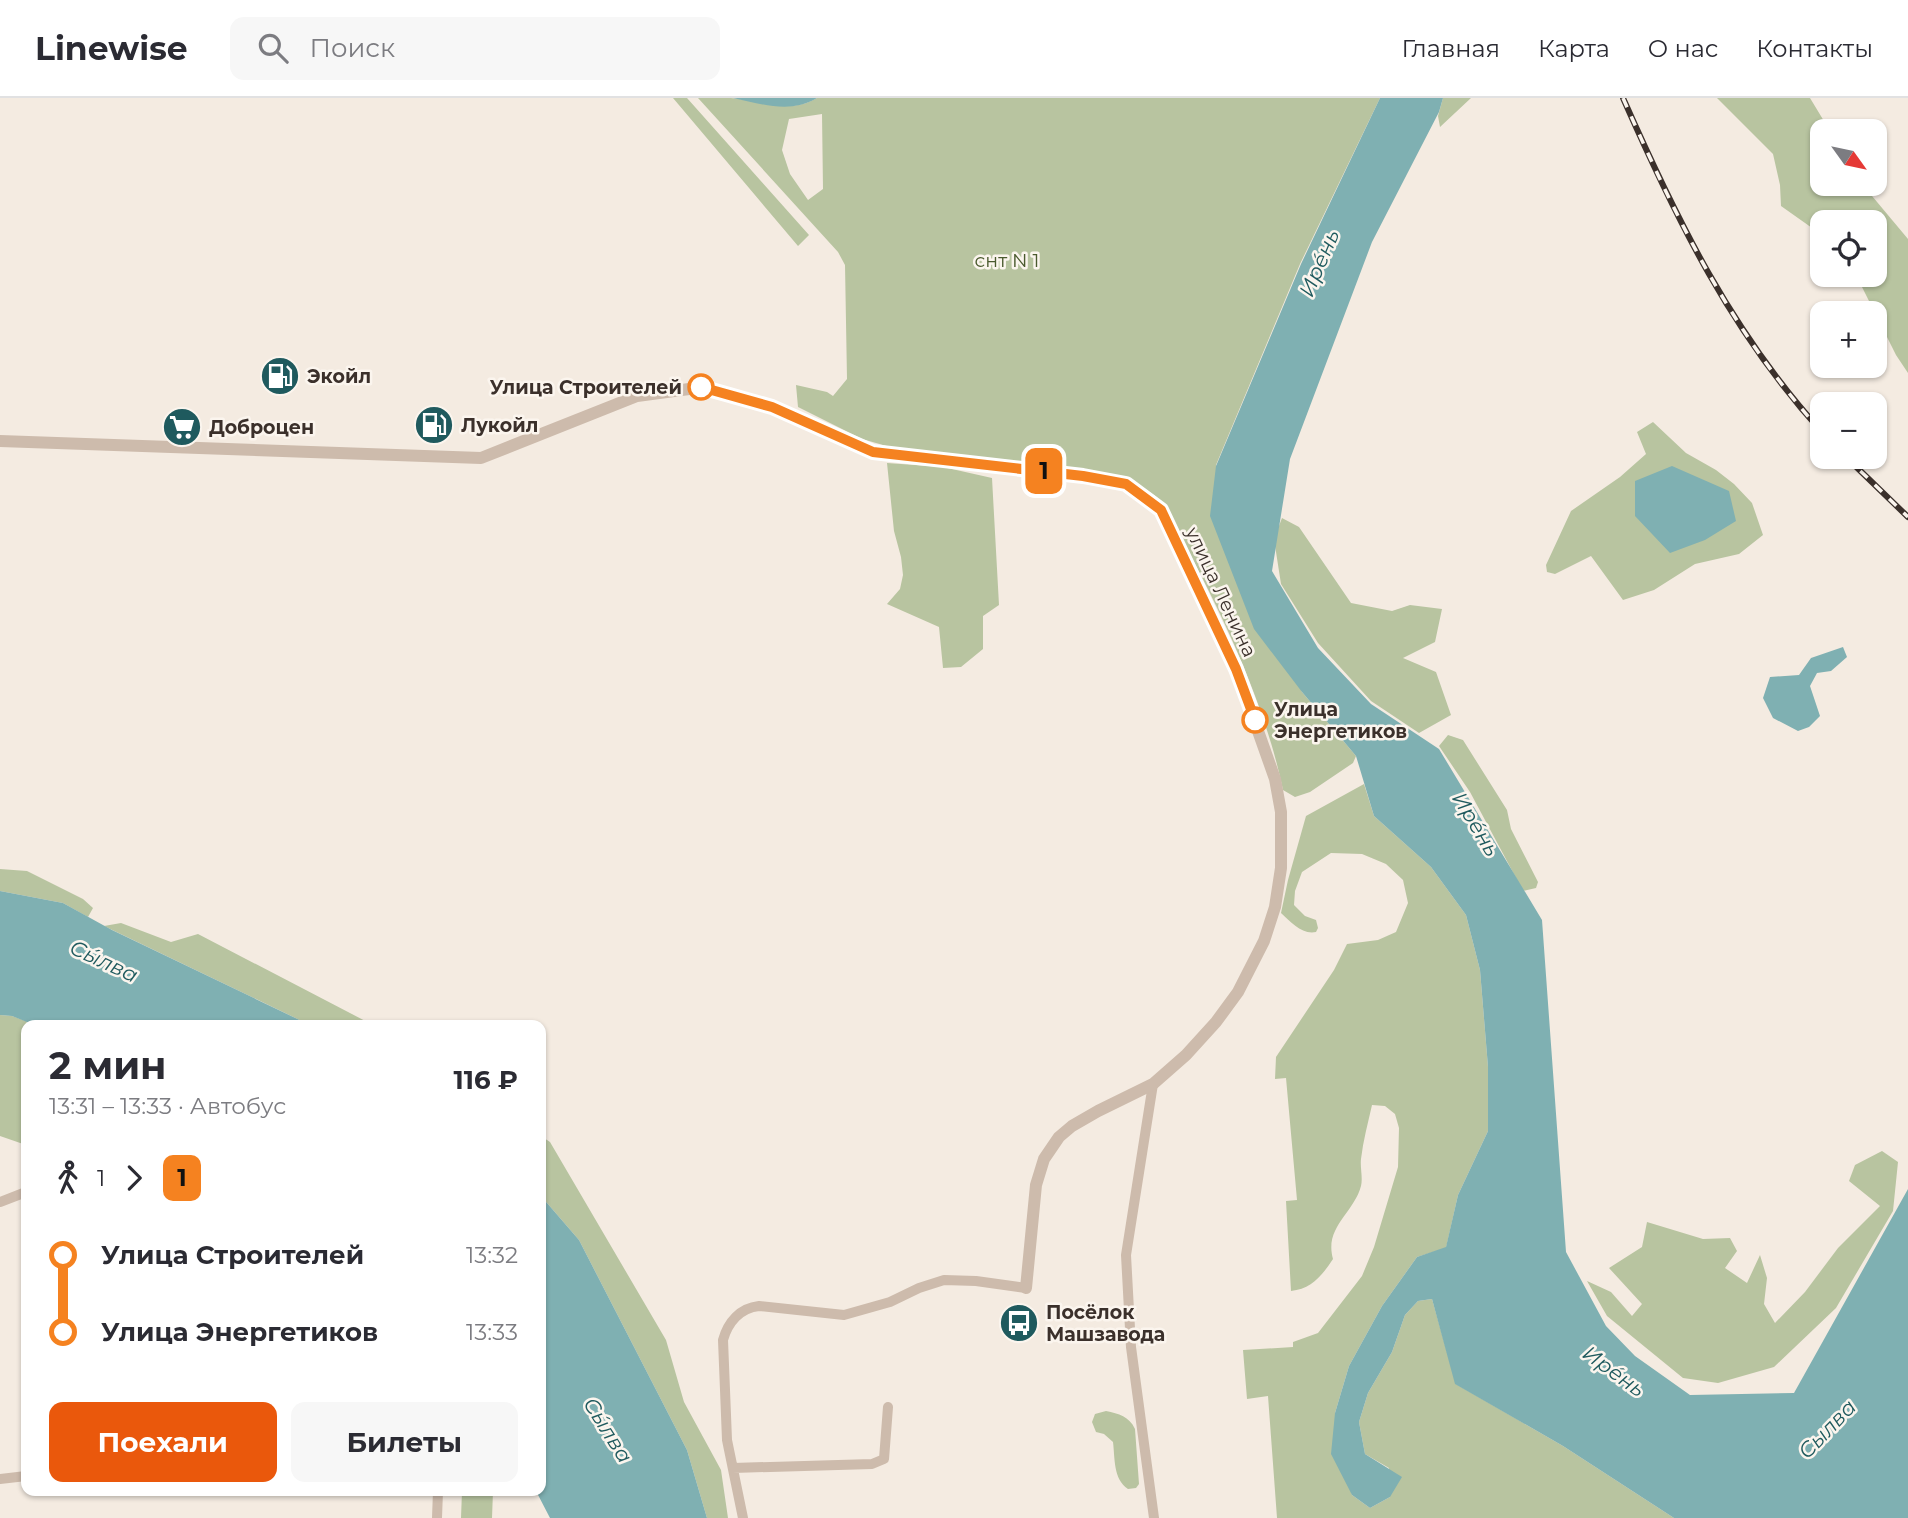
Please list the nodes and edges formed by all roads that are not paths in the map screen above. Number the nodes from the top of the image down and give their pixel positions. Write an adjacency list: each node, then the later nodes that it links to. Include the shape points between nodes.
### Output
1 (0, 441): 2 (street, улица Ленина, via 481,458 638,396 704,387 772,407 873,452 1126,484 1161,510 1236,669 1270,761 1281,821 1277,898 1260,950 1216,1022)
2 (1153, 1084): 5 (street, via 1072,1126 1050,1148 1036,1185); 13 (street, via 1126,1255 1131,1350)
3 (21, 1194): 4 (street)
4 (0, 1202)
5 (1026, 1288): 7 (street, via 944,1280 844,1315 759,1306 746,1309 729,1326 723,1340 725,1422)
6 (888, 1408): 7 (street, via 884,1459 872,1464)
7 (733, 1468): 12 (street)
8 (21, 1477): 9 (street)
9 (0, 1479)
10 (438, 1496): 11 (street)
11 (437, 1518)
12 (743, 1518)
13 (1154, 1518)

